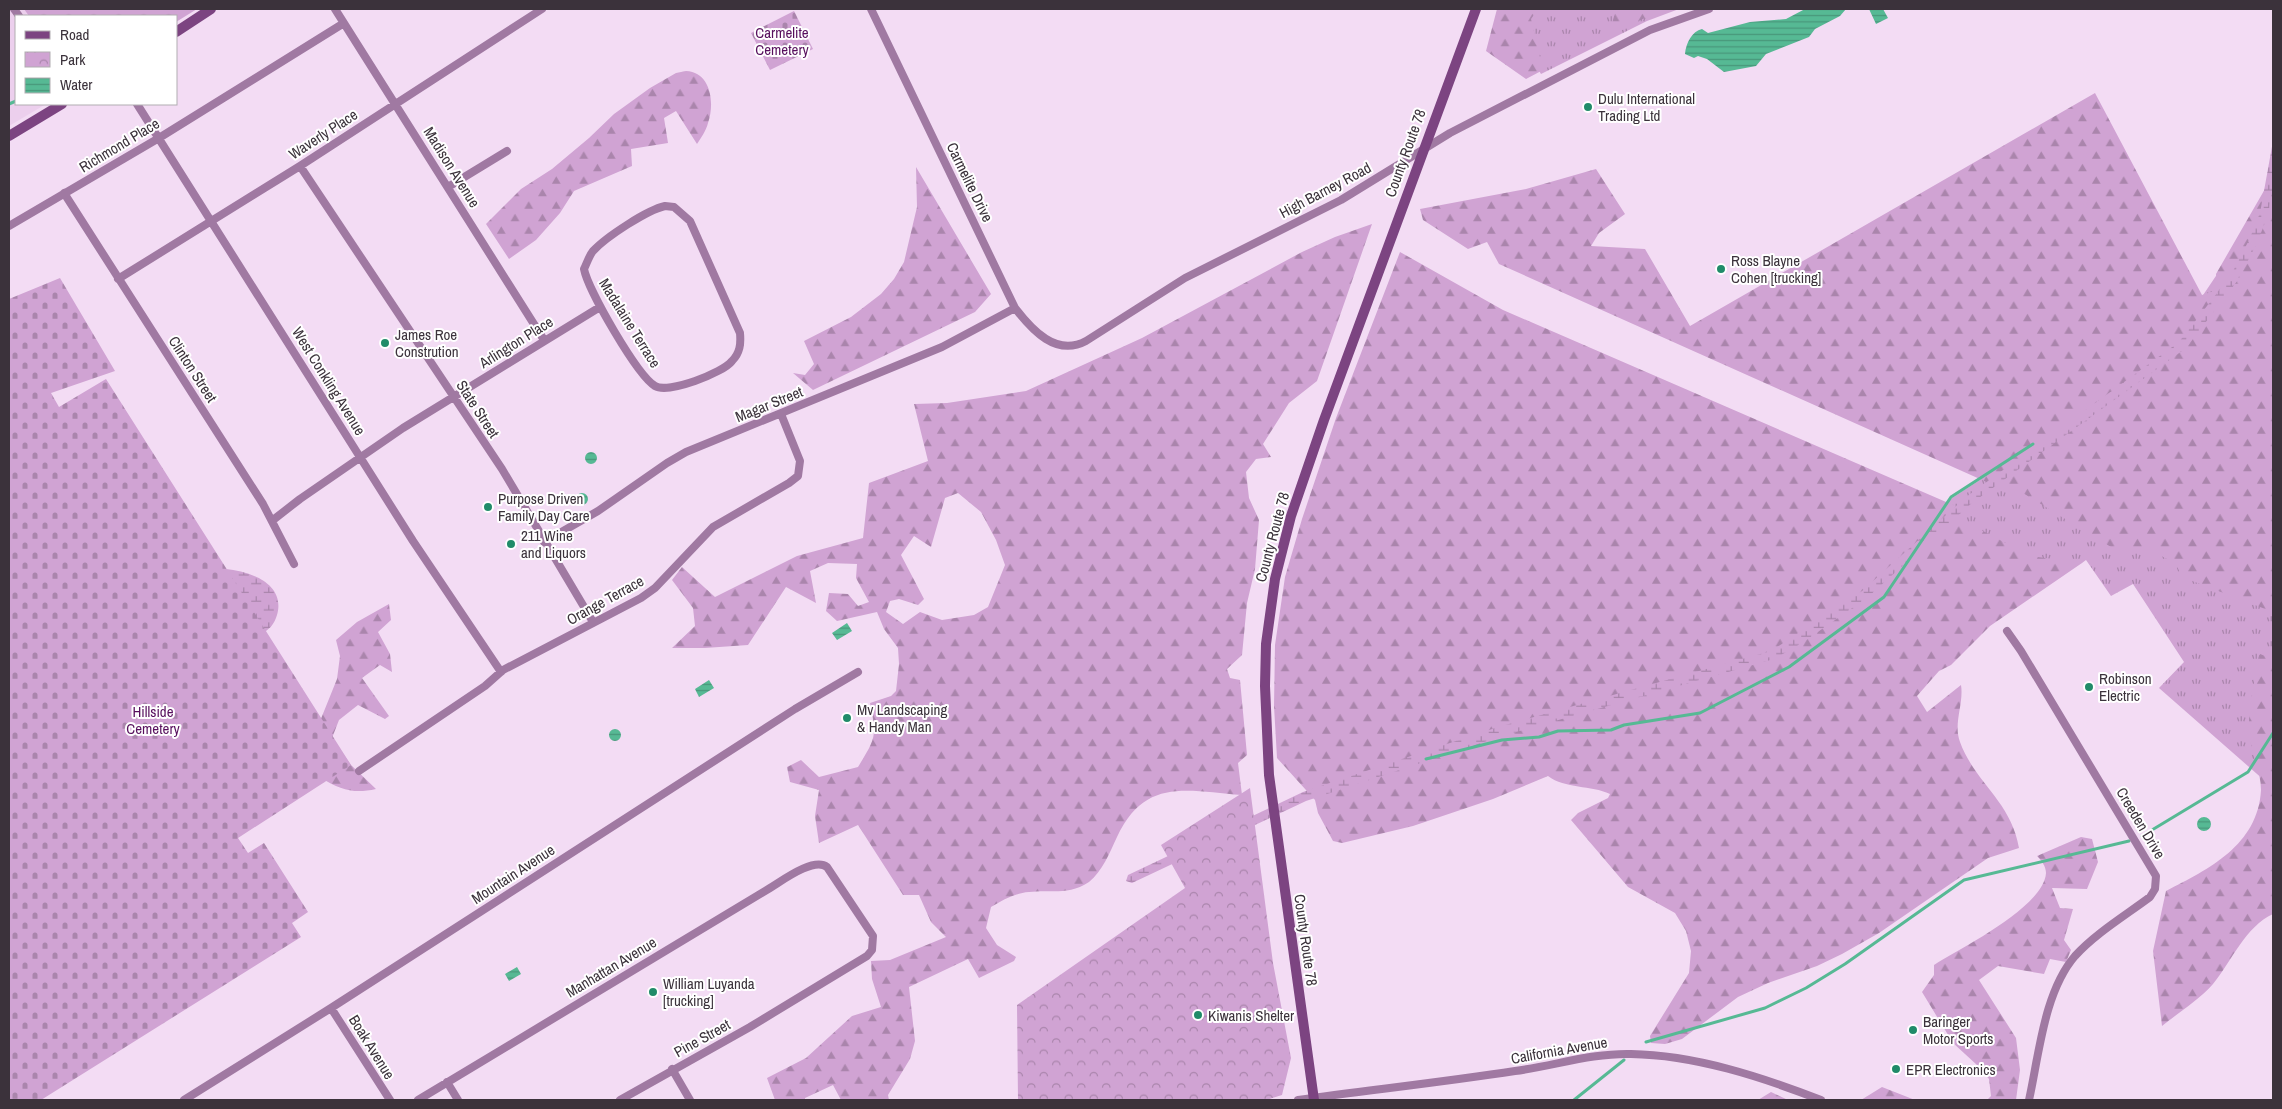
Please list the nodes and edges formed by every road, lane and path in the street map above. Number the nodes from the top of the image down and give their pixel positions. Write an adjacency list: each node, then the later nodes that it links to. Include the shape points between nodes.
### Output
1 (211, 9): 8 (street)
2 (335, 9): 7 (street, Madison Avenue)
3 (542, 9): 9 (street, Waverly Place)
4 (871, 9): 23 (street, Carmelite Drive)
5 (1476, 9): 14 (street, County Route 78)
6 (1709, 9): 14 (street, High Barney Road, via 1650,30)
7 (344, 22): 9 (street, Madison Avenue); 13 (street, Richmond Place)
8 (178, 31)
9 (395, 103): 16 (street, Waverly Place); 17 (street, Madison Avenue)
10 (60, 105): 12 (street)
11 (138, 105): 13 (street, West Conkling Avenue)
12 (9, 136)
13 (159, 138): 18 (street, Richmond Place); 19 (street, West Conkling Avenue)
14 (1423, 150): 25 (street, High Barney Road, via 1341,200 1185,278 1079,345); 41 (street, County Route 78, via 1291,516 1275,579 1266,644 1269,775)
15 (507, 151): 17 (street)
16 (300, 166): 19 (street, Waverly Place); 26 (street, State Street)
17 (448, 187): 24 (street, Madison Avenue)
18 (64, 194): 20 (street, Richmond Place); 21 (street, Clinton Street)
19 (211, 220): 21 (street, Waverly Place); 28 (street, West Conkling Avenue)
20 (9, 226)
21 (118, 279): 29 (street, Clinton Street)
22 (600, 307): 22 (street, Madalaine Terrace, via 584,269 591,254 654,208 674,207 694,230 740,333 739,351 732,362 718,371 677,386 657,387 647,379); 24 (street, Arlington Place)
23 (1015, 308): 25 (street, Carmelite Drive, via 1047,340); 27 (street, Magar Street, via 942,346)
24 (544, 340): 26 (street, Arlington Place)
25 (1065, 347)
26 (454, 398): 28 (street, Arlington Place); 30 (street, State Street, via 502,469)
27 (781, 414): 30 (street, Magar Street, via 686,452 598,511); 32 (street, Orange Terrace, via 800,461 798,476 713,527 655,588)
28 (360, 457): 29 (street, Arlington Place); 34 (street, West Conkling Avenue)
29 (273, 520): 31 (street, Clinton Street)
30 (544, 542): 32 (street, State Street)
31 (294, 564)
32 (594, 622): 34 (street, Orange Terrace)
33 (2007, 631): 50 (street, Creeden Drive, via 2156,876 2155,889 2150,897 2084,947 2064,973 2048,1014)
34 (501, 672): 36 (street, Orange Terrace)
35 (858, 672): 38 (street, Mountain Avenue, via 795,709)
36 (359, 771)
37 (872, 950): 39 (street, Pine Street, via 829,980); 40 (street, Manhattan Avenue, via 873,936 837,880 821,864 808,866)
38 (332, 1008): 42 (street, Mountain Avenue); 43 (street, Boak Avenue)
39 (672, 1070): 46 (street, Pine Street); 47 (street)
40 (447, 1082): 44 (street, Manhattan Avenue); 45 (street)
41 (1313, 1099): 48 (street, California Avenue); 49 (street, California Avenue, via 1517,1071 1594,1056 1631,1054 1667,1057 1709,1066)
42 (184, 1100)
43 (390, 1100)
44 (418, 1100)
45 (458, 1100)
46 (620, 1100)
47 (690, 1100)
48 (1298, 1100)
49 (1821, 1100)
50 (2029, 1100)

